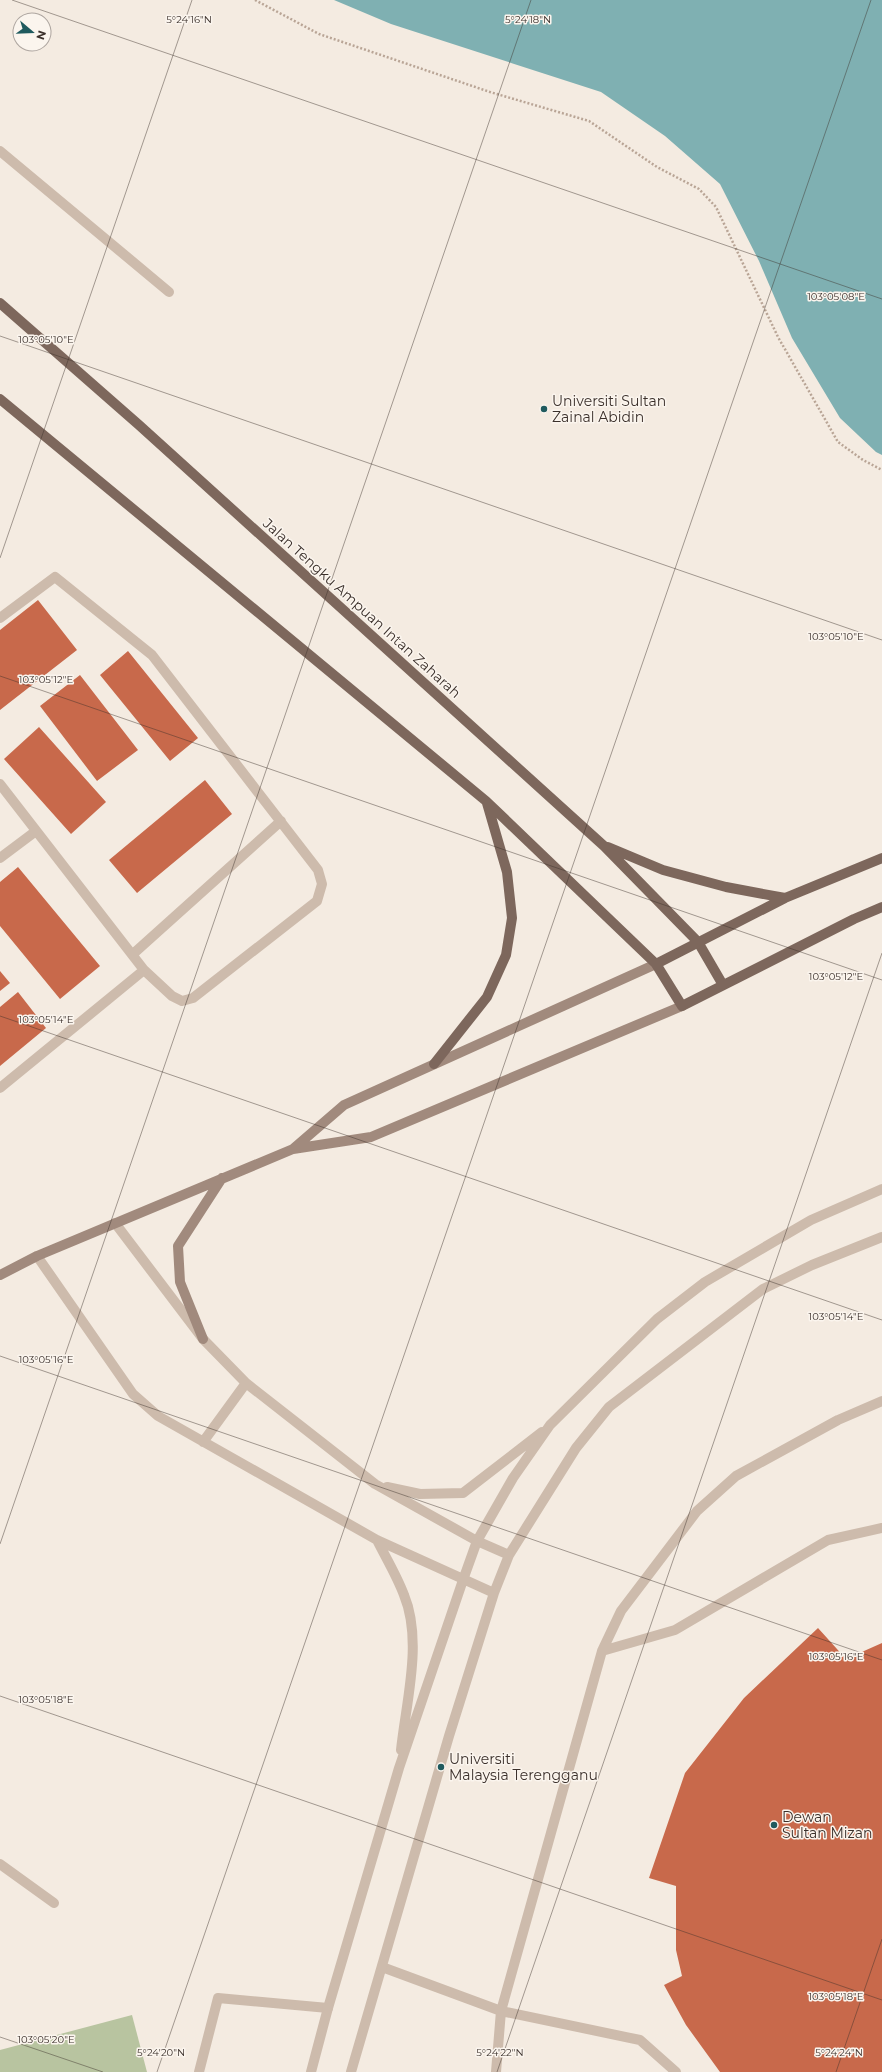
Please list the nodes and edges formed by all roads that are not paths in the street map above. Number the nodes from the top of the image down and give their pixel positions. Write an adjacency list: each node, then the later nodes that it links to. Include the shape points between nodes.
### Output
1 (0, 151): 2 (street)
2 (169, 292)
3 (0, 303): 10 (main road, Jalan Tengku Ampuan Intan Zaharah, via 139,425)
4 (0, 399): 7 (main road)
5 (0, 618): 8 (street, via 55,578 152,655)
6 (0, 784): 9 (street)
7 (486, 801): 17 (main road); 21 (main road, via 507,872 512,918 506,955 487,998)
8 (281, 821): 16 (street); 18 (street, via 318,870 322,884 317,901 193,998 182,1001 172,996)
9 (36, 831): 11 (street); 16 (street)
10 (604, 846): 13 (main road, via 663,870 726,888); 15 (main road, Jalan Tengku Ampuan Intan Zaharah)
11 (0, 858)
12 (882, 858): 13 (main road)
13 (785, 898): 15 (main road)
14 (882, 907): 19 (main road)
15 (698, 942): 17 (main road); 19 (main road, Jalan Tengku Ampuan Intan Zaharah)
16 (133, 954): 18 (street)
17 (656, 964): 20 (main road); 21 (main road)
18 (144, 970): 22 (street)
19 (723, 985): 20 (main road)
20 (682, 1006): 23 (main road, via 372,1137)
21 (434, 1064): 23 (main road, via 344,1105)
22 (0, 1088)
23 (293, 1149): 24 (main road)
24 (222, 1178): 26 (main road); 30 (main road, via 178,1246 180,1282)
25 (882, 1190): 33 (street, via 812,1220 705,1282 657,1319)
26 (115, 1223): 28 (main road); 30 (street)
27 (882, 1237): 39 (street, via 812,1265 763,1289 608,1407 576,1448)
28 (37, 1256): 29 (main road); 34 (street, via 133,1394 158,1416)
29 (0, 1275)
30 (203, 1340): 31 (street)
31 (246, 1383): 34 (street); 35 (street)
32 (882, 1402): 42 (street, via 838,1420 736,1476 697,1511 621,1611)
33 (550, 1425): 35 (street, via 463,1492 420,1494); 38 (street, via 513,1478)
34 (203, 1442): 37 (street)
35 (376, 1484): 38 (street)
36 (882, 1528): 42 (street, via 828,1540 675,1630)
37 (377, 1540): 40 (street); 43 (street, via 405,1596 411,1627 412,1670 404,1714)
38 (477, 1541): 39 (street); 40 (street)
39 (509, 1555): 41 (street)
40 (463, 1580): 41 (street); 43 (street)
41 (494, 1593): 46 (street, via 449,1736)
42 (602, 1651): 48 (street)
43 (399, 1768): 47 (street)
44 (0, 1864): 45 (street)
45 (54, 1903)
46 (382, 1967): 48 (street); 51 (street)
47 (328, 2008): 49 (street, via 218,1998); 50 (street)
48 (501, 2011): 52 (street); 53 (street, via 640,2040)
49 (199, 2072)
50 (311, 2072)
51 (351, 2072)
52 (496, 2072)
53 (676, 2072)

